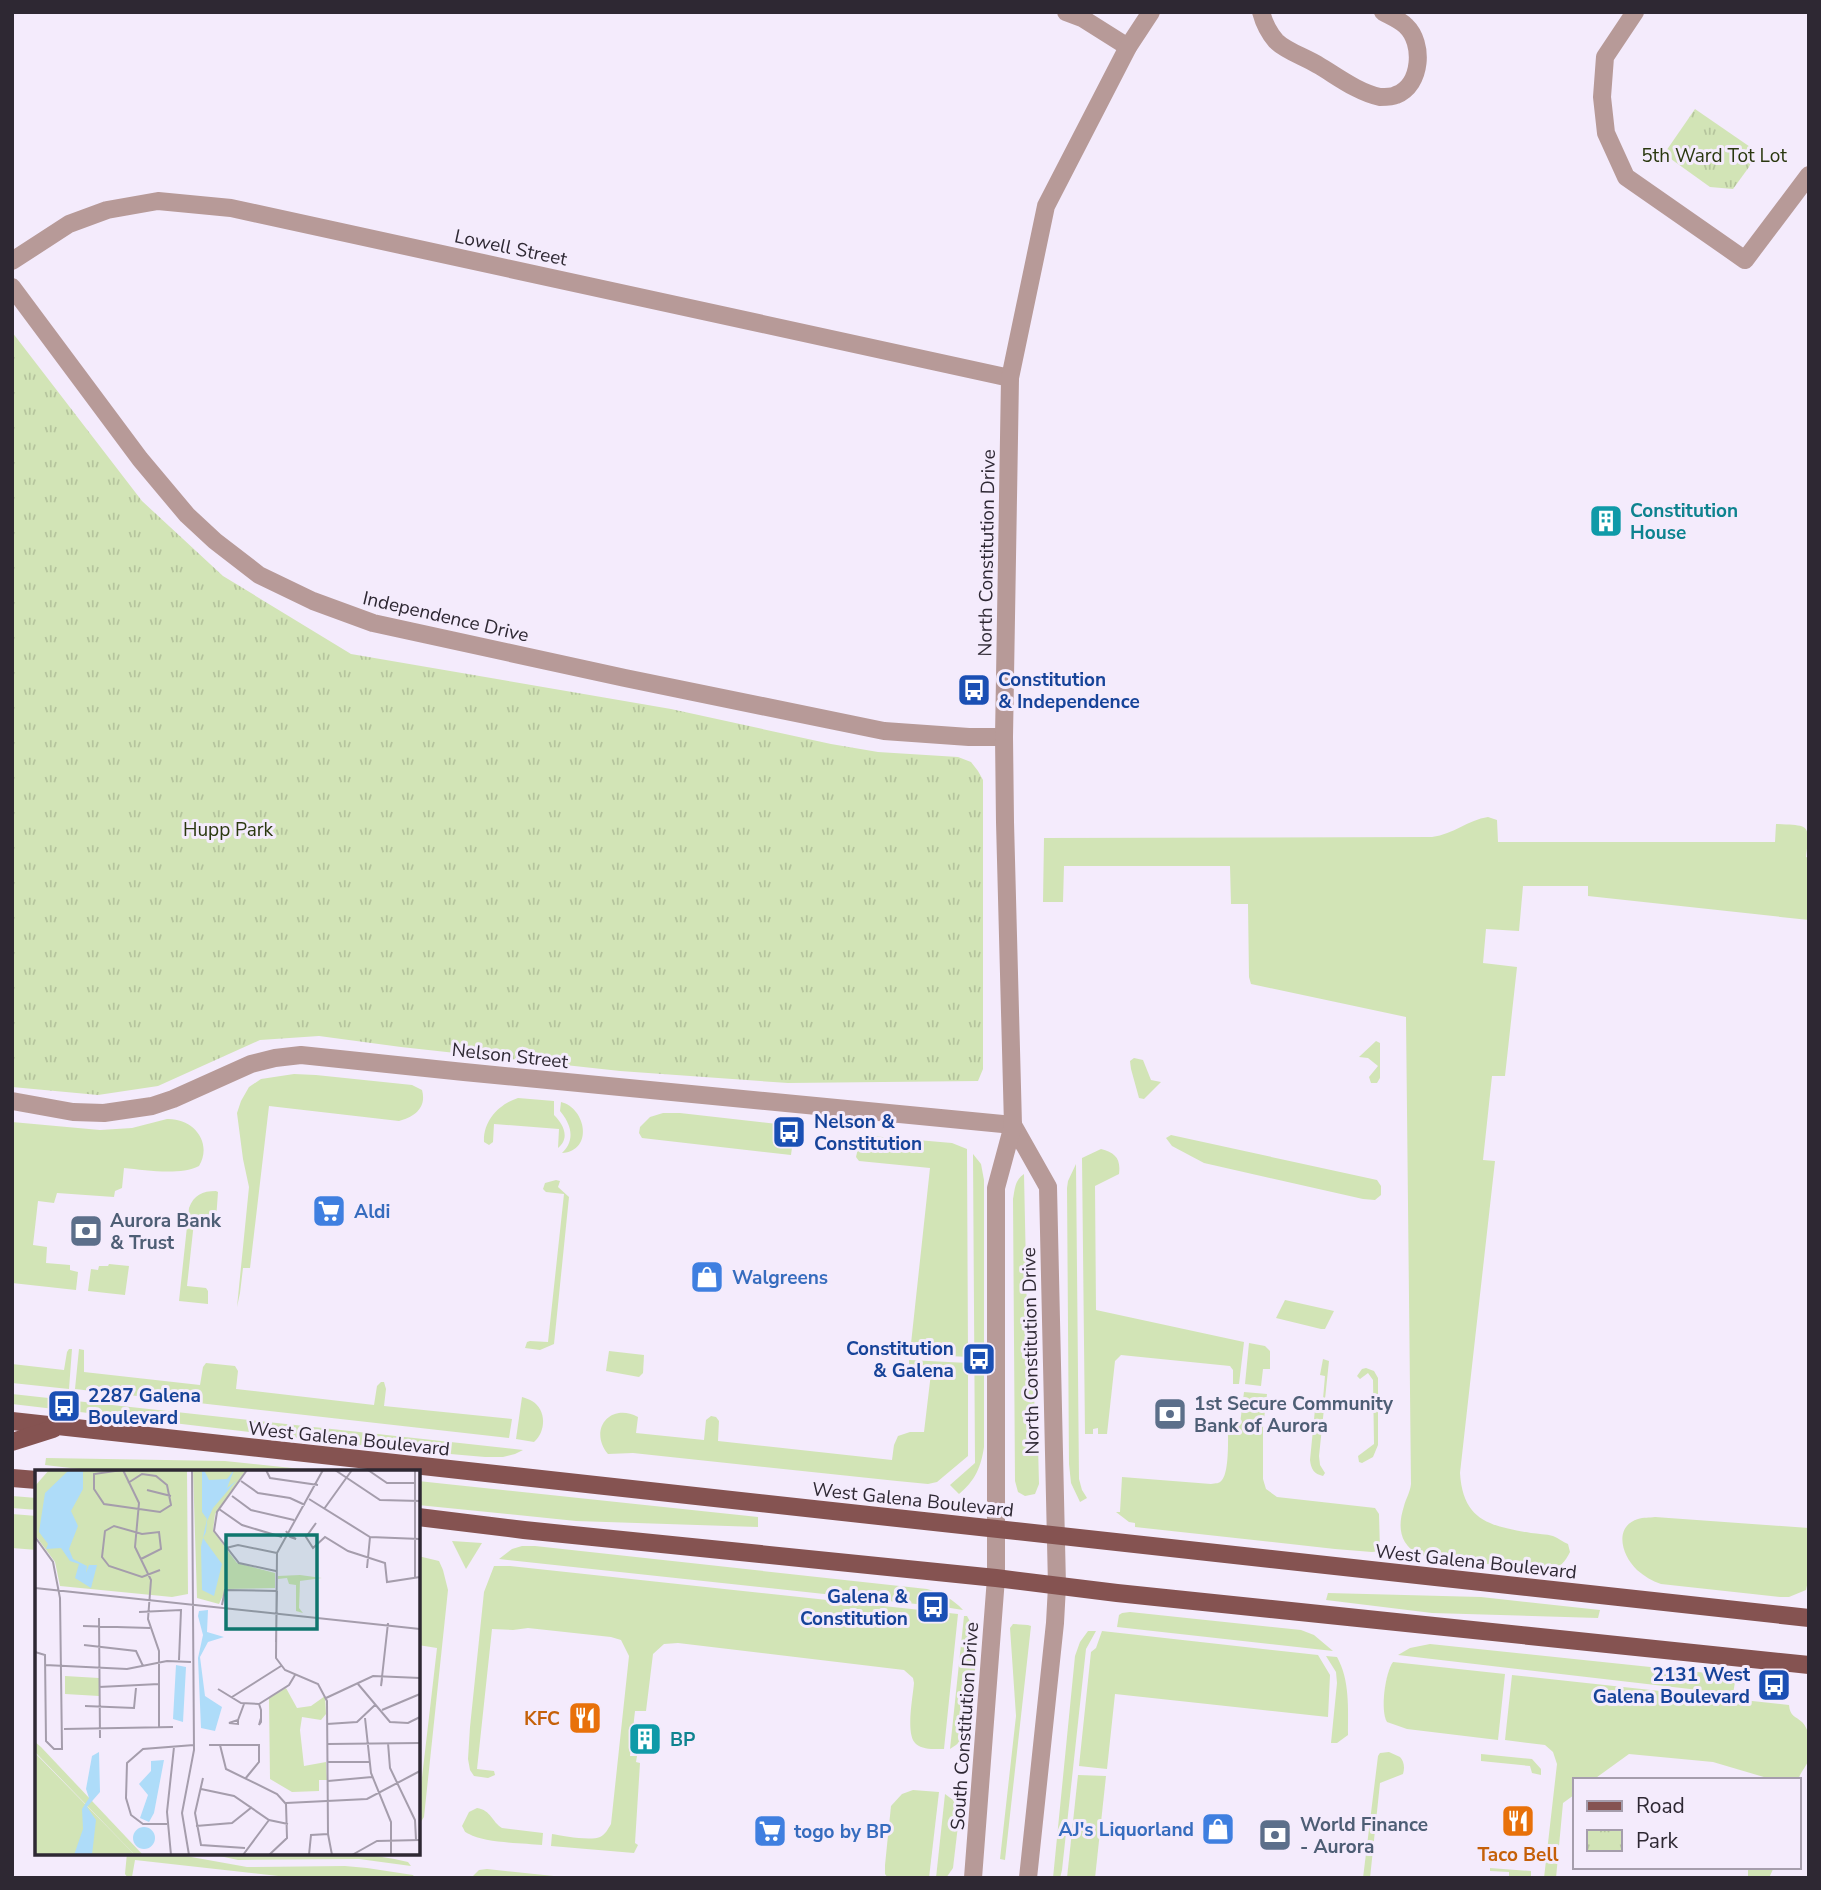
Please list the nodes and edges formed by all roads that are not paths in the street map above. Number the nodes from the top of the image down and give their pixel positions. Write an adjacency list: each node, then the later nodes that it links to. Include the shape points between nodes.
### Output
1 (1066, 12): 6 (street)
2 (1151, 12): 6 (street, North Constitution Drive)
3 (1261, 12): 4 (street, via 1277,43 1352,86 1381,97 1407,87 1418,51 1405,24)
4 (1382, 12)
5 (1635, 12): 7 (street, via 1605,57 1602,97 1606,133 1626,177 1745,260)
6 (1128, 47): 10 (street, North Constitution Drive, via 1046,206)
7 (1809, 175)
8 (12, 261): 10 (street, Lowell Street, via 69,224 107,209 158,201 231,208)
9 (12, 287): 11 (street, Independence Drive, via 187,515 259,575 313,601 373,623 884,731)
10 (1010, 378): 11 (street, North Constitution Drive)
11 (1004, 737): 13 (street, North Constitution Drive)
12 (12, 1101): 13 (street, Nelson Street, via 72,1112 152,1106 251,1064 301,1055)
13 (1013, 1125): 20 (street, North Constitution Drive, via 996,1188); 21 (street, North Constitution Drive, via 1048,1187)
14 (12, 1421): 15 (main road, West Galena Boulevard)
15 (60, 1427): 16 (main road); 20 (main road, West Galena Boulevard)
16 (12, 1442)
17 (12, 1478): 18 (main road)
18 (35, 1480)
19 (420, 1517): 22 (main road)
20 (995, 1528): 21 (main road, West Galena Boulevard); 22 (street, North Constitution Drive)
21 (1055, 1536): 23 (street, North Constitution Drive); 24 (main road, West Galena Boulevard)
22 (996, 1578): 23 (main road); 26 (street, South Constitution Drive)
23 (1057, 1586): 25 (main road); 27 (street)
24 (1809, 1618)
25 (1809, 1665)
26 (973, 1878)
27 (1027, 1878)

